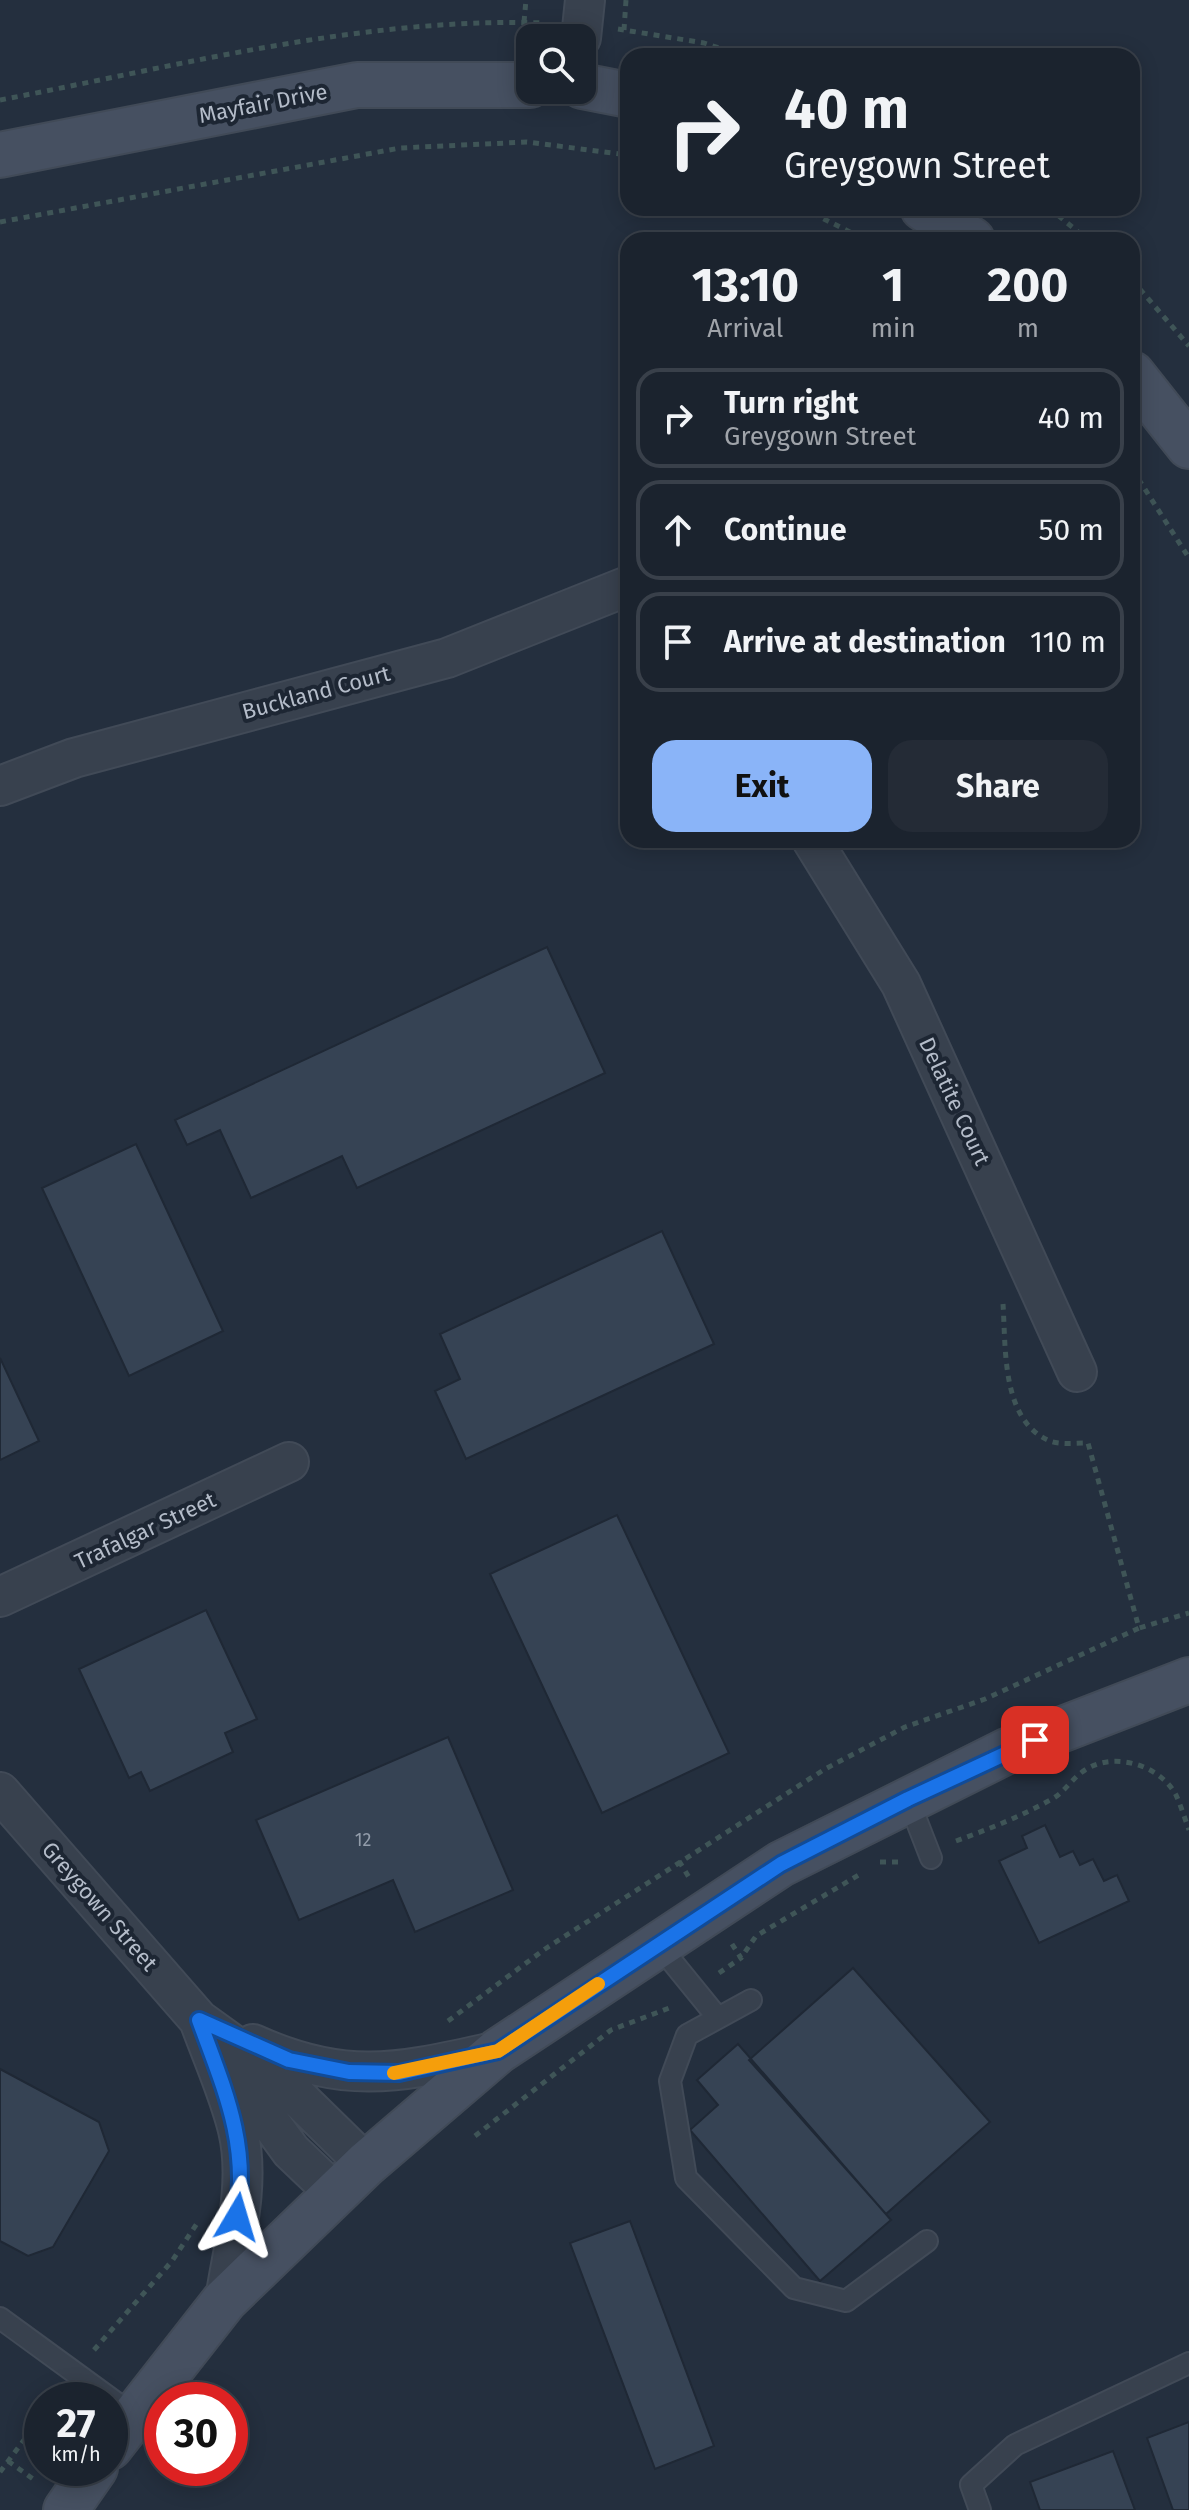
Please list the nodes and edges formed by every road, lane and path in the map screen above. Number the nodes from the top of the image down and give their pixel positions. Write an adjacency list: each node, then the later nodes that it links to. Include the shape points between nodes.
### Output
1 (526, 0): 3 (path)
2 (585, 0): 4 (street)
3 (524, 22)
4 (582, 24)
5 (516, 85): 9 (main road, Mayfair Drive, via 357,85)
6 (596, 89): 7 (main road)
7 (620, 93)
8 (620, 154): 13 (path, via 527,142 400,148)
9 (0, 155)
10 (818, 216): 14 (path)
11 (935, 216): 15 (main road)
12 (1059, 216): 16 (path)
13 (0, 222)
14 (850, 232)
15 (960, 232)
16 (1078, 232)
17 (1140, 289): 18 (path)
18 (1189, 346)
19 (1140, 384): 20 (main road)
20 (1189, 446)
21 (1140, 481): 22 (path)
22 (1189, 558)
23 (620, 589): 24 (street, Buckland Court, via 447,658 74,758)
24 (0, 786)
25 (817, 848): 26 (street, Delatite Court, via 901,984)
26 (1077, 1372)
27 (289, 1462): 28 (street, Trafalgar Street)
28 (0, 1597)
29 (1139, 1628): 40 (path, via 985,1699 905,1727 825,1769 545,1949)
30 (1189, 1680): 32 (main road, via 1009,1750)
31 (0, 1792): 39 (street, Greygown Street)
32 (908, 1799): 33 (lane); 34 (main road, via 781,1864)
33 (931, 1858)
34 (657, 1943): 36 (lane); 41 (main road)
35 (741, 1958): 36 (path)
36 (694, 1989): 38 (lane); 42 (path, via 674,2007 611,2030)
37 (751, 2000): 38 (lane)
38 (718, 2018): 46 (lane, via 687,2035 670,2081 686,2178 794,2288 846,2301)
39 (199, 2020): 41 (street, Greygown Street, via 289,2060 349,2072 399,2073); 43 (street, Greygown Street, via 274,2074); 44 (street, via 291,2151); 47 (street, Greygown Street, via 238,2129 242,2158)
40 (442, 2024)
41 (498, 2051): 43 (main road)
42 (475, 2136)
43 (366, 2164): 44 (main road)
44 (335, 2193): 47 (main road)
45 (204, 2212): 50 (path, via 172,2261)
46 (927, 2241)
47 (225, 2300): 52 (main road)
48 (0, 2318): 50 (lane)
49 (1189, 2363): 57 (lane, via 1015,2445 971,2485)
50 (75, 2372): 51 (lane)
51 (83, 2382)
52 (128, 2423)
53 (24, 2440): 54 (path)
54 (0, 2472)
55 (83, 2486): 56 (main road)
56 (66, 2510)
57 (980, 2510)

